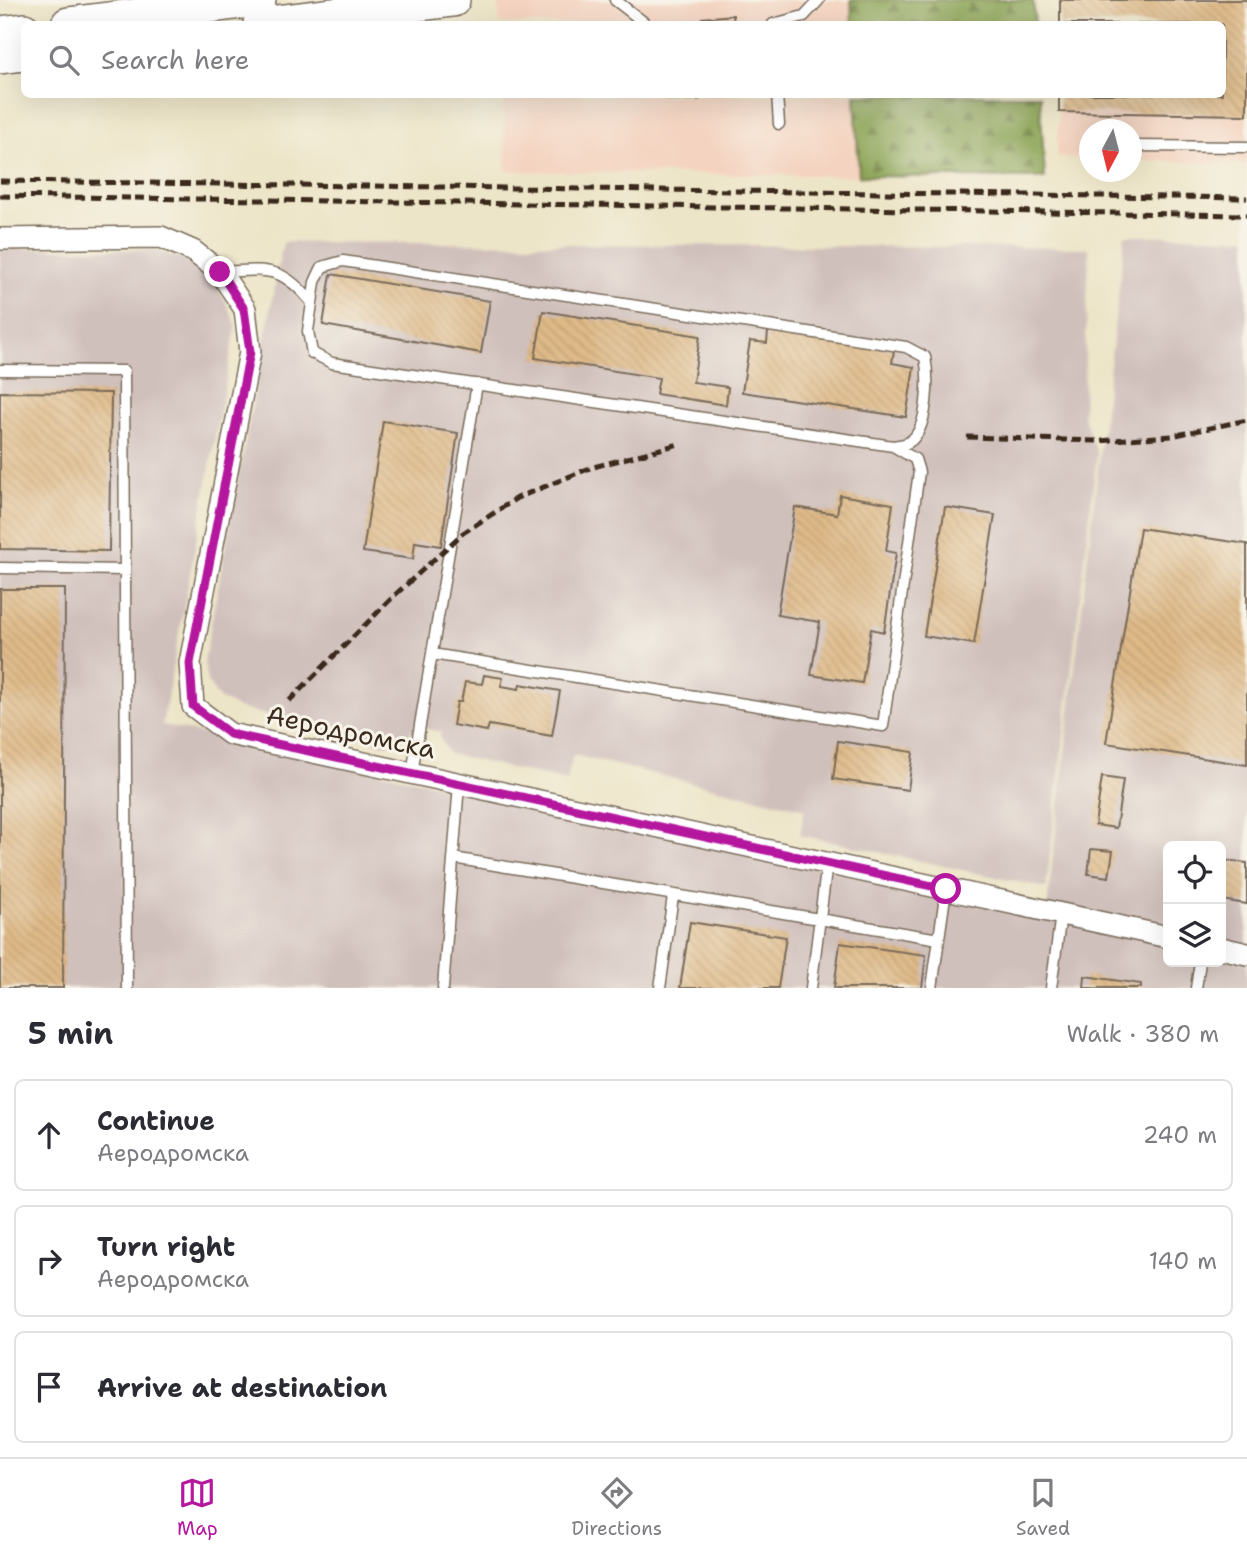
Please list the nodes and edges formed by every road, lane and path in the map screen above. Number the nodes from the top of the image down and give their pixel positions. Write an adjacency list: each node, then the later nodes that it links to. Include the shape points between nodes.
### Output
1 (259, 0): 6 (main road)
2 (453, 0): 5 (main road)
3 (615, 0): 8 (lane)
4 (819, 0): 9 (lane, via 804,16)
5 (379, 5): 7 (main road)
6 (92, 21)
7 (279, 21)
8 (637, 21)
9 (785, 21)
10 (21, 30): 11 (main road)
11 (0, 33)
12 (21, 54): 13 (main road)
13 (0, 57)
14 (777, 98): 15 (lane)
15 (779, 124)
16 (1142, 146): 17 (lane)
17 (1247, 147)
18 (0, 239): 19 (street, Аеродромска, via 161,237 193,251)
19 (220, 272): 20 (lane, via 269,270 297,284); 27 (street, Аеродромска, via 244,309 250,352 190,663 193,706 230,734)
20 (312, 303): 22 (lane, via 308,331 312,353 332,363); 23 (lane, via 322,267 343,261 906,347 925,357 929,377 922,426 910,442)
21 (0, 370): 25 (lane, via 124,371)
22 (477, 384): 23 (lane); 26 (lane)
23 (893, 446): 26 (lane, via 915,459 919,472 883,726)
24 (0, 568): 25 (lane)
25 (125, 570): 40 (lane)
26 (432, 654): 27 (lane)
27 (412, 774): 28 (street, Аеродромска)
28 (459, 784): 29 (lane); 30 (street, Аеродромска)
29 (453, 858): 32 (lane); 41 (lane)
30 (827, 863): 31 (street, Аеродромска); 34 (lane)
31 (946, 889): 33 (street, Аеродромска); 36 (lane)
32 (673, 896): 34 (lane); 42 (lane)
33 (1061, 914): 35 (street, Аеродромска); 45 (lane)
34 (820, 920): 36 (lane); 43 (lane)
35 (1163, 936)
36 (939, 939): 44 (lane)
37 (1226, 949): 38 (street)
38 (1247, 954)
39 (1199, 967): 46 (lane)
40 (127, 988)
41 (443, 988)
42 (660, 988)
43 (811, 988)
44 (932, 988)
45 (1051, 988)
46 (1196, 988)

